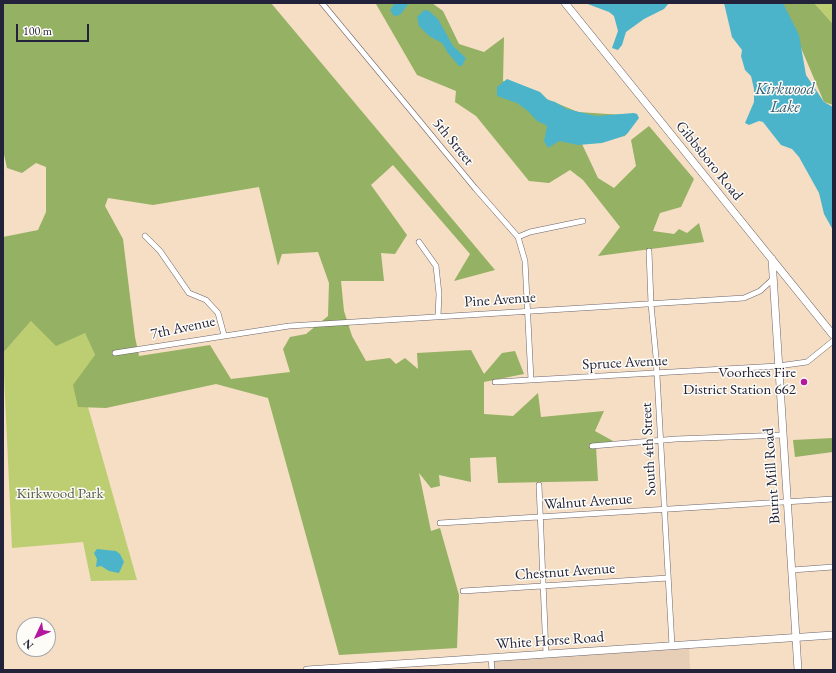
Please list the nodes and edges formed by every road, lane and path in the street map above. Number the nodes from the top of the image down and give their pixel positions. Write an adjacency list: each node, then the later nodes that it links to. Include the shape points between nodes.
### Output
1 (322, 3): 5 (street, 5th Street)
2 (565, 3): 8 (street, Gibbsboro Road)
3 (583, 221): 5 (street)
4 (145, 236): 13 (street, 7th Avenue, via 160,251 189,293 206,300 215,309 221,318)
5 (518, 237): 11 (street, 5th Street, via 525,261)
6 (419, 242): 12 (street, via 436,266 440,294)
7 (650, 251): 10 (street, South 4th Street)
8 (772, 259): 9 (street, Burnt Mill Road); 14 (street, Gibbsboro Road)
9 (773, 279): 10 (street, Pine Avenue, via 760,291 744,298); 17 (street, Burnt Mill Road)
10 (651, 304): 11 (street, Pine Avenue); 18 (street, South 4th Street)
11 (528, 310): 12 (street, Pine Avenue); 19 (street, 5th Street)
12 (438, 316): 13 (street, Pine Avenue, via 289,326)
13 (224, 335): 16 (street, 7th Avenue)
14 (833, 335)
15 (833, 341): 17 (street, Spruce Avenue, via 807,362)
16 (116, 353)
17 (778, 366): 18 (street, Spruce Avenue); 21 (street, Burnt Mill Road)
18 (657, 373): 19 (street, Spruce Avenue); 22 (street, South 4th Street)
19 (531, 380): 20 (street, Spruce Avenue)
20 (495, 382)
21 (783, 435): 22 (street); 26 (street, Burnt Mill Road)
22 (661, 440): 23 (street); 27 (street, South 4th Street)
23 (592, 446)
24 (539, 485): 28 (street)
25 (833, 499): 26 (street, Walnut Avenue)
26 (786, 501): 27 (street, Walnut Avenue); 31 (street, Burnt Mill Road)
27 (664, 508): 28 (street, Walnut Avenue); 32 (street, South 4th Street)
28 (540, 518): 29 (street, Walnut Avenue); 33 (street)
29 (440, 523)
30 (833, 567): 31 (street)
31 (792, 570): 36 (street, Burnt Mill Road)
32 (668, 578): 33 (street, Chestnut Avenue); 37 (street, South 4th Street)
33 (543, 585): 34 (street, Chestnut Avenue); 38 (street)
34 (463, 591)
35 (833, 635): 36 (street, White Horse Road)
36 (796, 638): 37 (street, White Horse Road); 43 (street, Burnt Mill Road)
37 (672, 646): 38 (street, White Horse Road)
38 (546, 654): 39 (street, White Horse Road)
39 (491, 658): 40 (street, White Horse Road); 42 (street)
40 (326, 669): 41 (street, White Horse Road)
41 (306, 670)
42 (492, 670)
43 (798, 670)

